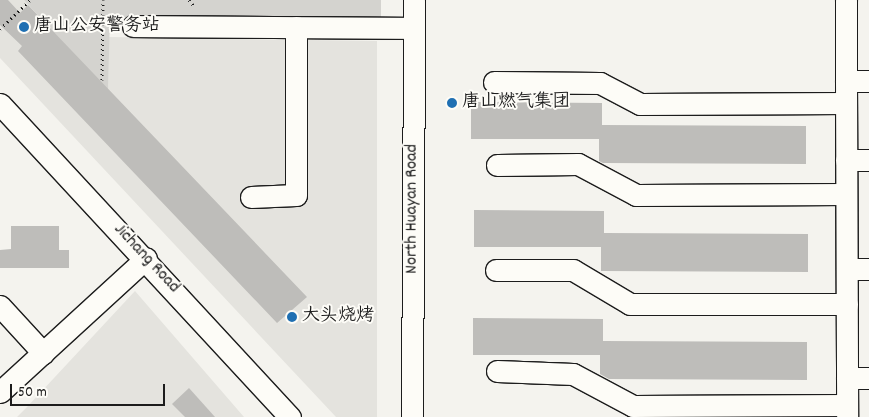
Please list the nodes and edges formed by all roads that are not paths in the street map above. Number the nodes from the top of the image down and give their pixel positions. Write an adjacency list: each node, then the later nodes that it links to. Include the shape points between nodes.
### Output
1 (414, 0): 5 (street, North Huayan Road)
2 (846, 0): 6 (street)
3 (133, 26): 4 (street)
4 (296, 27): 5 (street); 15 (street, via 296,195)
5 (414, 28): 29 (street, North Huayan Road)
6 (846, 81): 7 (street); 9 (street)
7 (869, 81)
8 (494, 82): 9 (street, via 600,83 640,104)
9 (846, 103): 11 (street)
10 (0, 104): 16 (street, Jichang Road)
11 (846, 160): 12 (street); 14 (street)
12 (869, 160)
13 (496, 166): 14 (street, via 578,164 636,195)
14 (846, 194): 17 (street)
15 (251, 197)
16 (146, 258): 22 (street); 28 (street, Jichang Road)
17 (847, 269): 18 (street); 20 (street)
18 (869, 269)
19 (496, 270): 20 (street, via 573,270 630,304)
20 (847, 304): 24 (street)
21 (0, 306): 22 (street)
22 (43, 353): 26 (street)
23 (497, 370): 27 (street, via 573,374 633,406)
24 (847, 378): 25 (street); 27 (street)
25 (869, 378)
26 (0, 392)
27 (847, 411)
28 (290, 417)
29 (412, 417)

